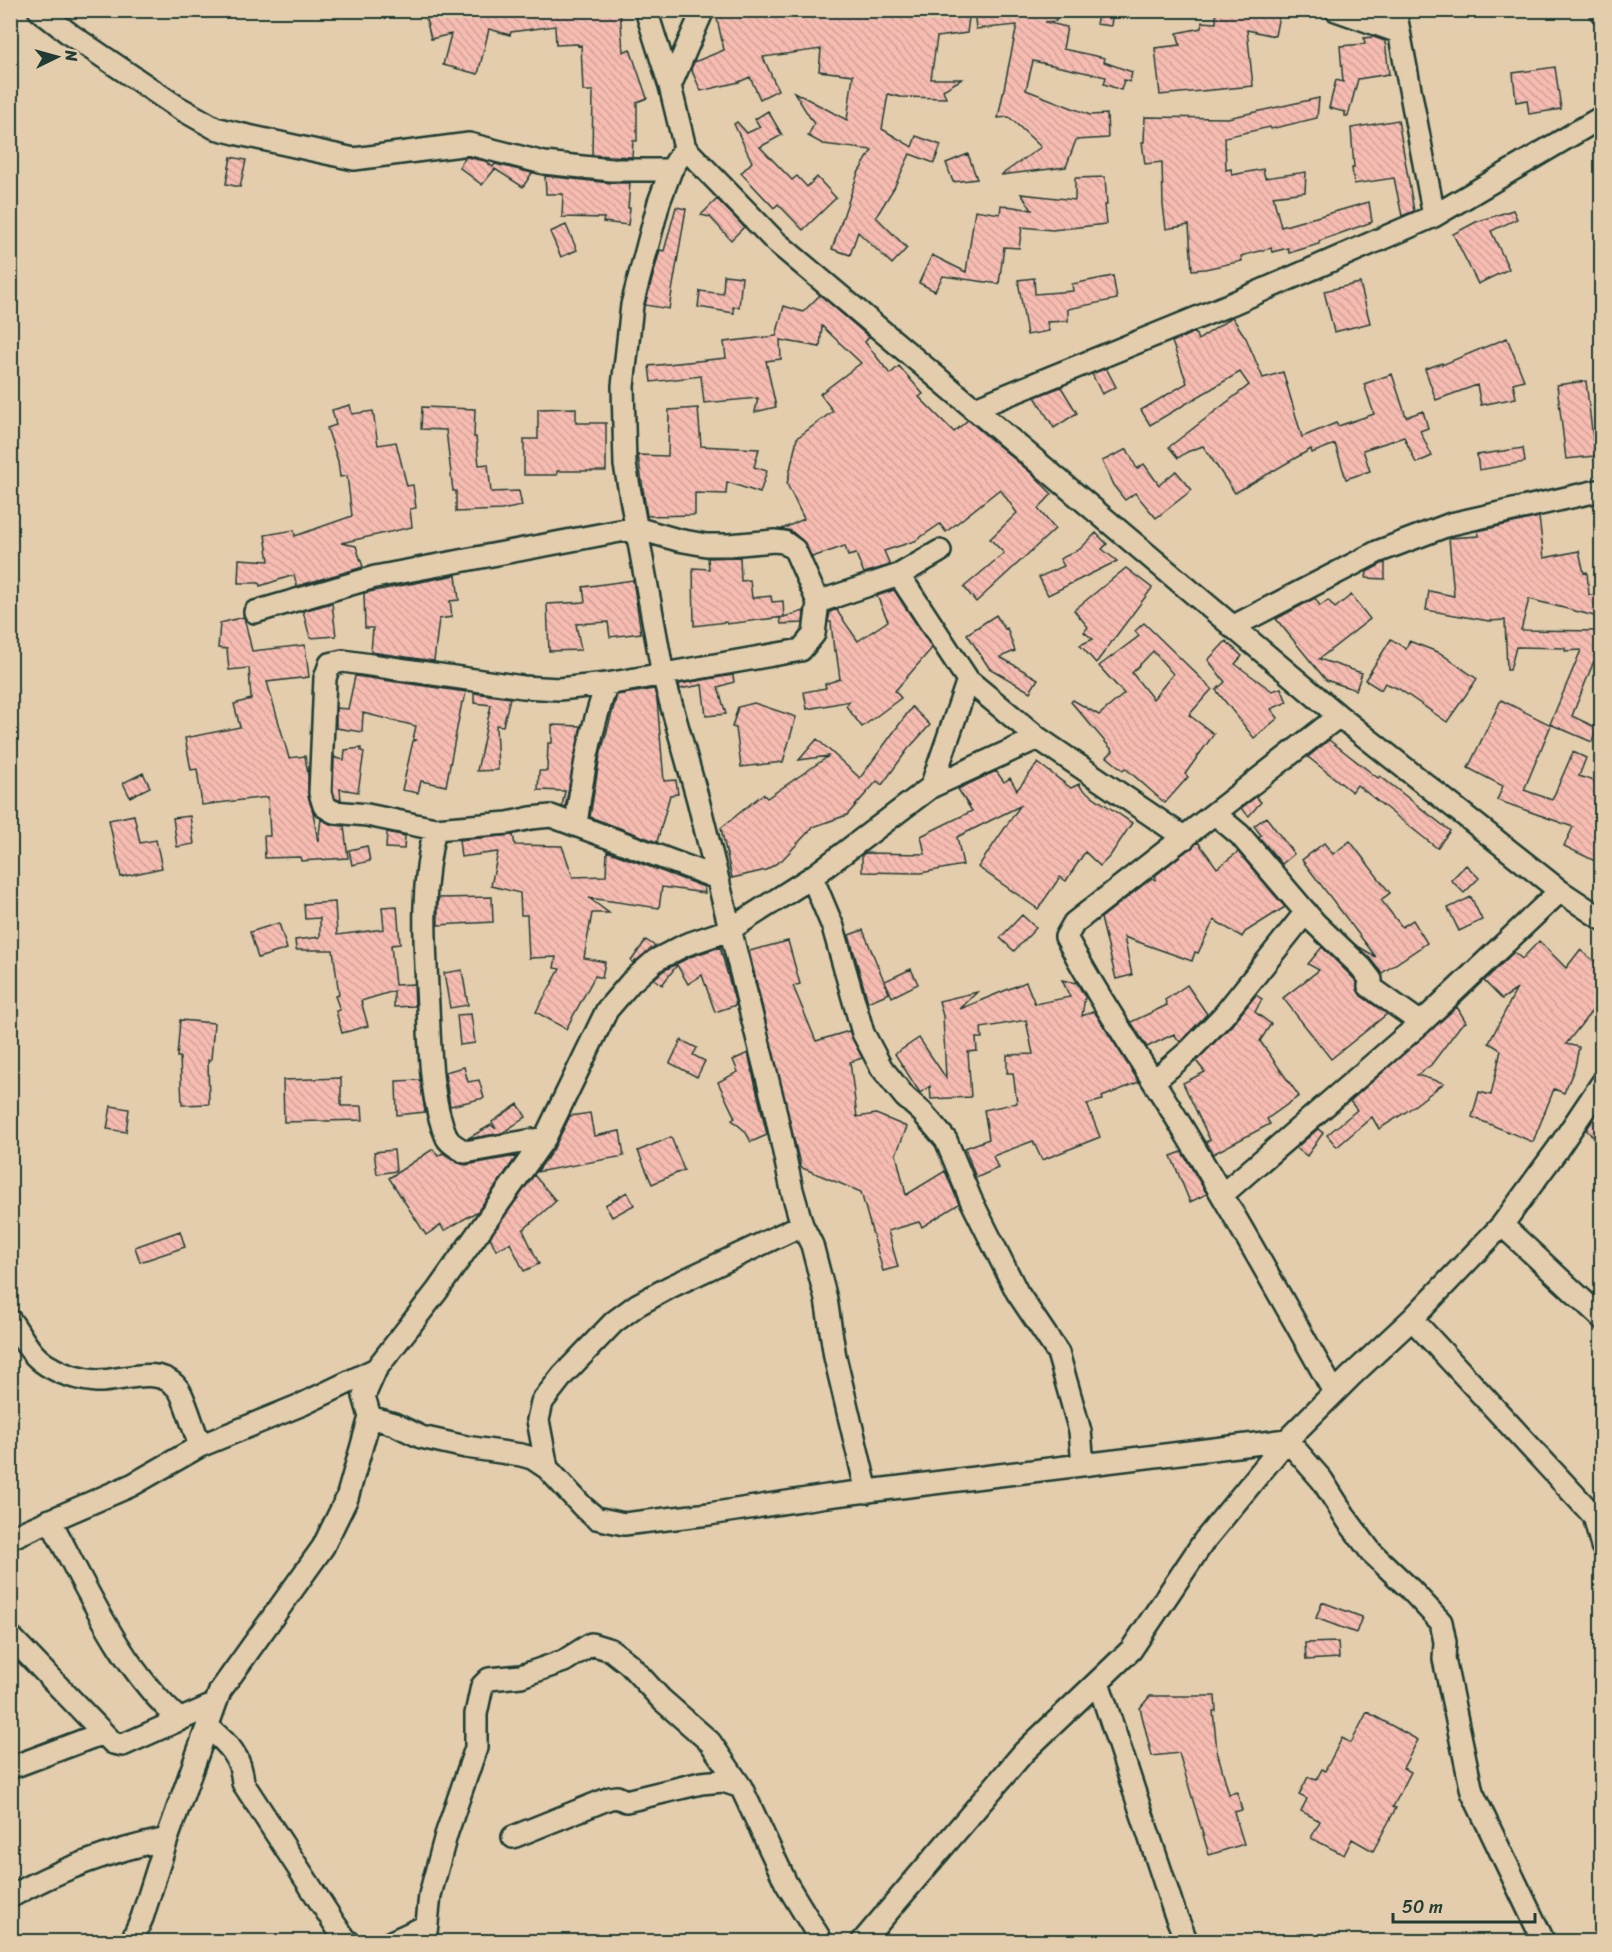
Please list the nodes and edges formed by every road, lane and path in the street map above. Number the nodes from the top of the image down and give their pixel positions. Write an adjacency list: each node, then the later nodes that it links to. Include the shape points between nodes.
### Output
1 (39, 10): 10 (street, via 70,35 215,128 354,159 469,144 555,164 611,170)
2 (646, 10): 7 (street)
3 (703, 10): 7 (street)
4 (1336, 10): 6 (street)
5 (1395, 10): 6 (street)
6 (1399, 32): 11 (street)
7 (670, 86): 9 (street)
8 (1602, 117): 11 (street)
9 (685, 148): 10 (street); 12 (street, via 775,241)
10 (671, 170): 14 (street, via 658,202 632,305 623,386 625,465)
11 (1434, 216): 12 (street)
12 (973, 409): 19 (street)
13 (1602, 490): 19 (street, via 1440,528 1377,552)
14 (636, 528): 17 (street, via 706,545 784,542 795,550); 18 (street, via 375,577); 20 (street)
15 (940, 551): 16 (street)
16 (899, 575): 17 (street); 21 (street)
17 (818, 602): 20 (street, via 814,634 801,650)
18 (255, 612)
19 (1232, 627): 23 (street)
20 (663, 675): 22 (street); 31 (street)
21 (968, 680): 24 (street); 25 (street)
22 (607, 684): 27 (street, via 589,743); 28 (street, via 559,689 523,687 343,661 330,664 325,678 320,793 324,806 334,812)
23 (1339, 716): 26 (street); 32 (street)
24 (1038, 738): 25 (street); 29 (street)
25 (931, 787): 30 (street)
26 (1215, 814): 29 (street); 33 (street, via 1240,835)
27 (576, 825): 28 (street, via 551,816); 31 (street)
28 (435, 828): 39 (street, via 427,860 425,948 434,1092 448,1140 465,1152)
29 (1185, 838): 37 (street, via 1074,923 1066,937 1089,981)
30 (812, 877): 35 (street); 51 (street, via 833,927 863,1033 881,1067 946,1140 1017,1292 1058,1353 1080,1431)
31 (717, 878): 35 (street)
32 (1560, 891): 34 (street); 36 (street)
33 (1306, 912): 36 (street, via 1361,967 1371,980 1370,986); 37 (street, via 1223,1016)
34 (1602, 919)
35 (729, 930): 39 (street, via 656,960 631,982 607,1010); 41 (street)
36 (1420, 1023): 40 (street)
37 (1154, 1082): 40 (street)
38 (1602, 1083): 42 (street)
39 (545, 1138): 46 (street, via 437,1291)
40 (1223, 1194): 47 (street)
41 (802, 1225): 52 (street, via 670,1287 614,1322 542,1402 538,1420); 53 (street, via 812,1245 826,1299 835,1357)
42 (1502, 1225): 43 (street); 44 (street)
43 (1602, 1318)
44 (1412, 1319): 47 (street); 54 (street)
45 (10, 1320): 50 (street, via 30,1352 52,1368 94,1381 156,1375 168,1380 179,1390)
46 (376, 1369): 48 (street, via 364,1396); 50 (street)
47 (1334, 1392): 49 (street)
48 (370, 1417): 52 (street, via 421,1437 532,1458); 60 (street, via 347,1498 323,1547 220,1691)
49 (1287, 1440): 51 (street); 59 (street, via 1204,1540 1131,1650); 76 (street, via 1322,1480 1371,1552 1441,1622 1444,1659 1472,1792)
50 (200, 1446): 55 (street, via 132,1485)
51 (1083, 1465): 53 (street)
52 (547, 1468): 53 (street, via 596,1518 624,1524)
53 (867, 1492)
54 (1598, 1518): 57 (street)
55 (50, 1520): 56 (street); 61 (street, via 130,1664)
56 (10, 1538)
57 (1602, 1546)
58 (10, 1636): 63 (street)
59 (1098, 1682): 74 (street, via 1024,1752); 75 (street)
60 (215, 1704): 61 (street); 62 (street)
61 (180, 1720): 63 (street, via 123,1745 114,1743)
62 (208, 1726): 67 (street); 71 (street, via 229,1745 242,1766 243,1783 346,1941)
63 (103, 1732): 64 (street)
64 (10, 1768)
65 (741, 1787): 66 (street, via 723,1780 626,1801 610,1798); 69 (street, via 710,1742 611,1650 591,1644 564,1661 521,1676 489,1679 482,1686 476,1714 476,1748 446,1835 430,1895); 73 (street, via 786,1883)
66 (513, 1837)
67 (166, 1839): 68 (street, via 82,1865); 70 (street)
68 (10, 1897)
69 (425, 1934): 72 (street)
70 (131, 1941)
71 (350, 1941)
72 (391, 1941)
73 (822, 1941)
74 (862, 1941)
75 (1187, 1941)
76 (1544, 1941)

